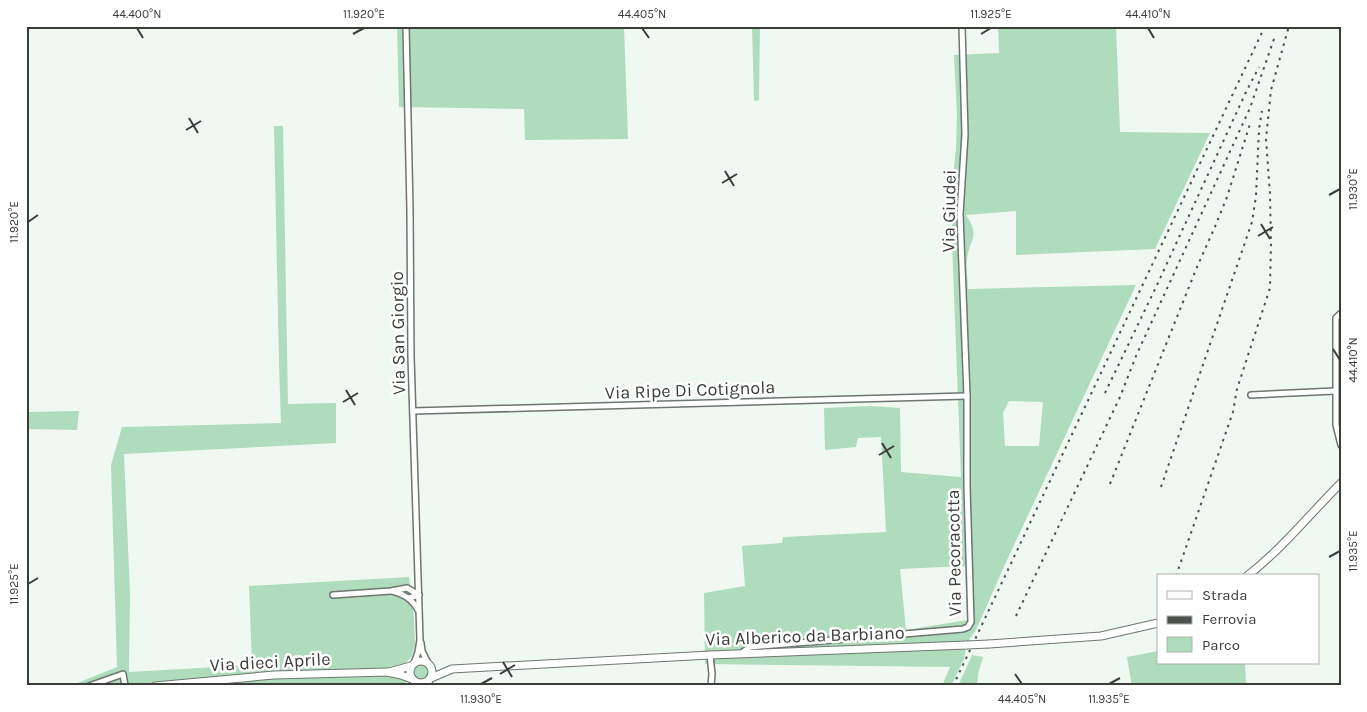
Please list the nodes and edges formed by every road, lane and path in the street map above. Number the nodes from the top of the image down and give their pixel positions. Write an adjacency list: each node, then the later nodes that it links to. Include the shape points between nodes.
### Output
1 (406, 26): 7 (street, Via San Giorgio)
2 (962, 26): 6 (street, Via Giudei, via 965,134 960,214)
3 (1341, 313): 4 (street, via 1336,318)
4 (1335, 391): 5 (street); 8 (street, via 1336,425)
5 (1251, 395)
6 (967, 396): 7 (street, Via Ripe Di Cotignola); 20 (street, Via Pecoracotta, via 971,619 968,627 750,647)
7 (413, 411): 11 (street, Via San Giorgio)
8 (1341, 445)
9 (1341, 483): 10 (main road, via 1292,536)
10 (1250, 574)
11 (418, 579): 12 (street); 15 (street, Via San Giorgio)
12 (407, 588): 13 (street); 15 (street)
13 (391, 591): 14 (street); 16 (street)
14 (332, 594)
15 (419, 595): 16 (street); 17 (street, Via San Giorgio)
16 (409, 598): 17 (street)
17 (419, 612): 19 (street, Via San Giorgio)
18 (1157, 623): 20 (main road, Via Alberico da Barbiano, bridge, via 1101,636)
19 (420, 640): 22 (street, Via San Giorgio); 23 (street, Via San Giorgio)
20 (740, 654): 21 (main road, Via Alberico da Barbiano)
21 (710, 655): 24 (main road, Via Alberico da Barbiano); 31 (street)
22 (429, 664): 23 (main road, via 420,661); 24 (main road, Via Alberico da Barbiano); 26 (main road, via 432,671)
23 (412, 665): 25 (main road, Via dieci Aprile); 27 (main road, via 410,673)
24 (452, 670): 26 (main road, Via Alberico da Barbiano)
25 (387, 672): 27 (main road, Via dieci Aprile); 30 (main road, Via dieci Aprile, via 274,675)
26 (429, 681): 27 (main road)
27 (414, 682)
28 (89, 686): 29 (street, via 123,674)
29 (125, 686)
30 (155, 686)
31 (711, 686)

